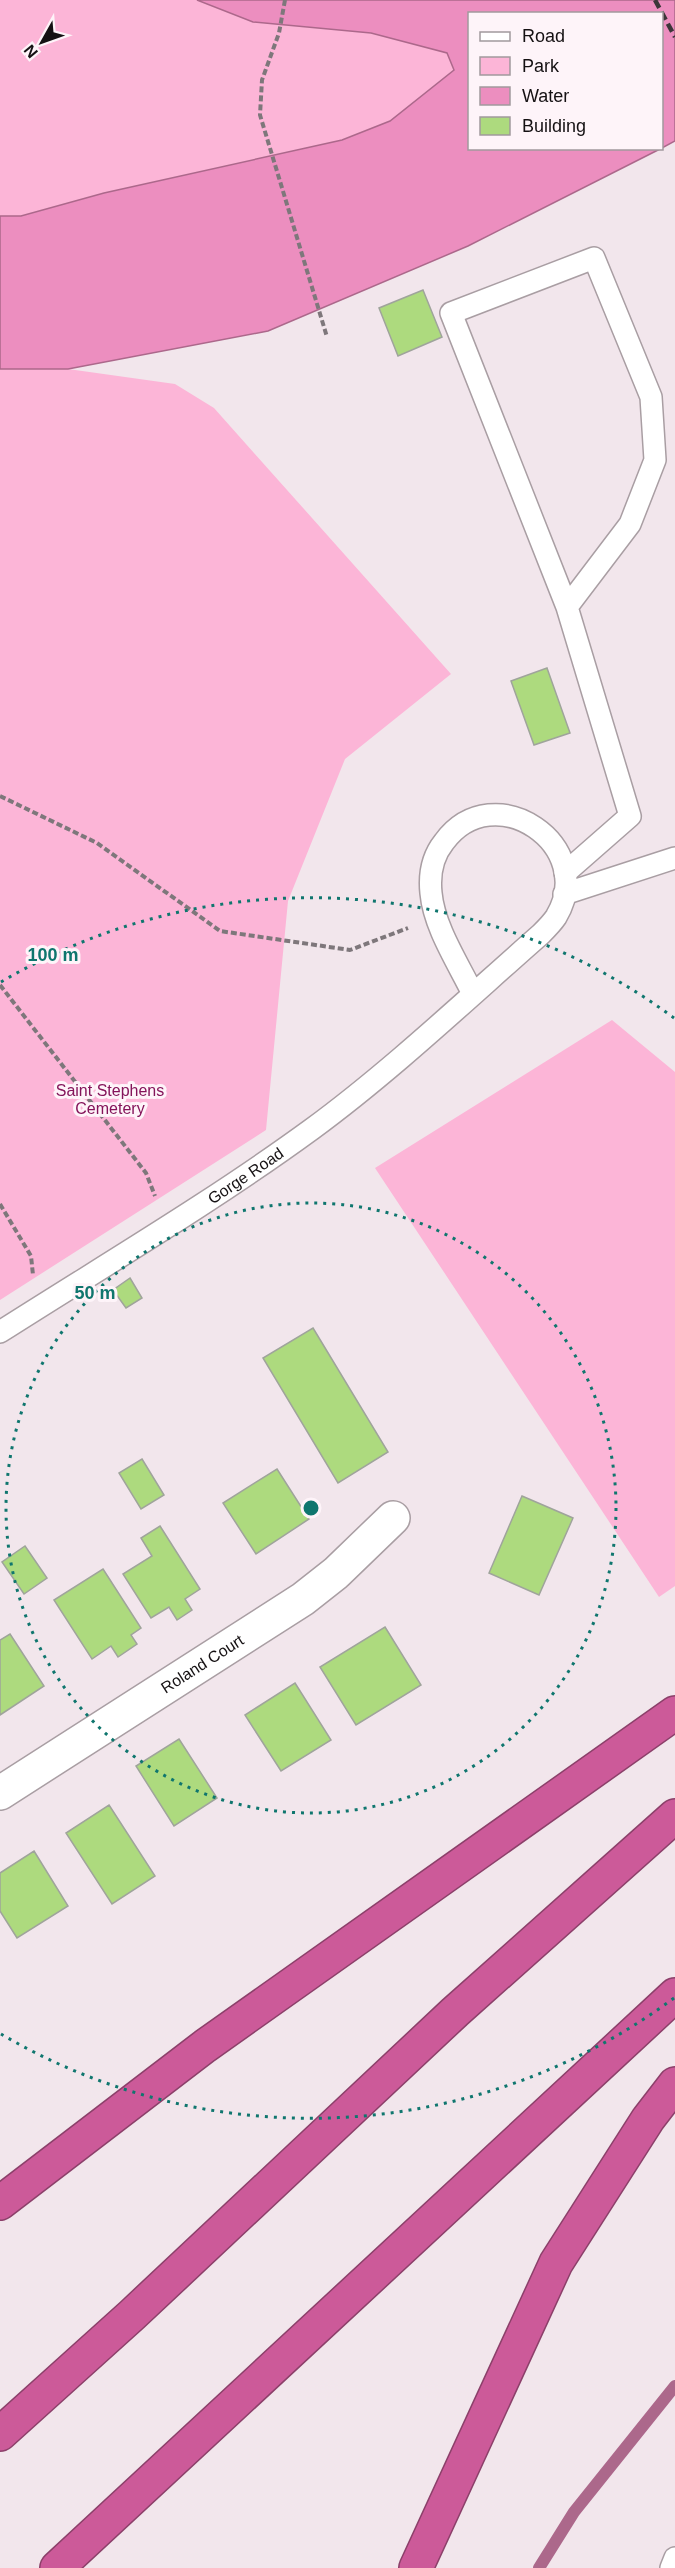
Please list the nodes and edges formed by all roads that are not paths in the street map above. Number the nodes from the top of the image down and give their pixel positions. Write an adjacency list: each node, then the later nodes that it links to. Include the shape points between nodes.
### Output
1 (567, 607): 1 (lane, via 451,313 594,258 651,397 655,460 630,524); 3 (lane, via 630,816)
2 (675, 858): 4 (lane)
3 (565, 873): 4 (lane, Gorge Road); 5 (lane, Gorge Road, via 559,852 546,835 529,822 509,815 487,814 467,821 449,834 437,850 430,871 430,894)
4 (564, 894): 5 (lane, Gorge Road, via 556,916 541,934)
5 (472, 994): 6 (lane, Gorge Road, via 314,1128)
6 (0, 1332)
7 (393, 1518): 9 (street, Roland Court, via 303,1599)
8 (675, 1713): 13 (highway, via 206,2046)
9 (0, 1793)
10 (675, 1816): 14 (highway, via 446,2020)
11 (675, 1995): 16 (highway)
12 (675, 2084): 17 (highway, via 648,2119 556,2263)
13 (0, 2203)
14 (0, 2434)
15 (675, 2558): 18 (lane)
16 (57, 2568)
17 (416, 2568)
18 (671, 2568)

